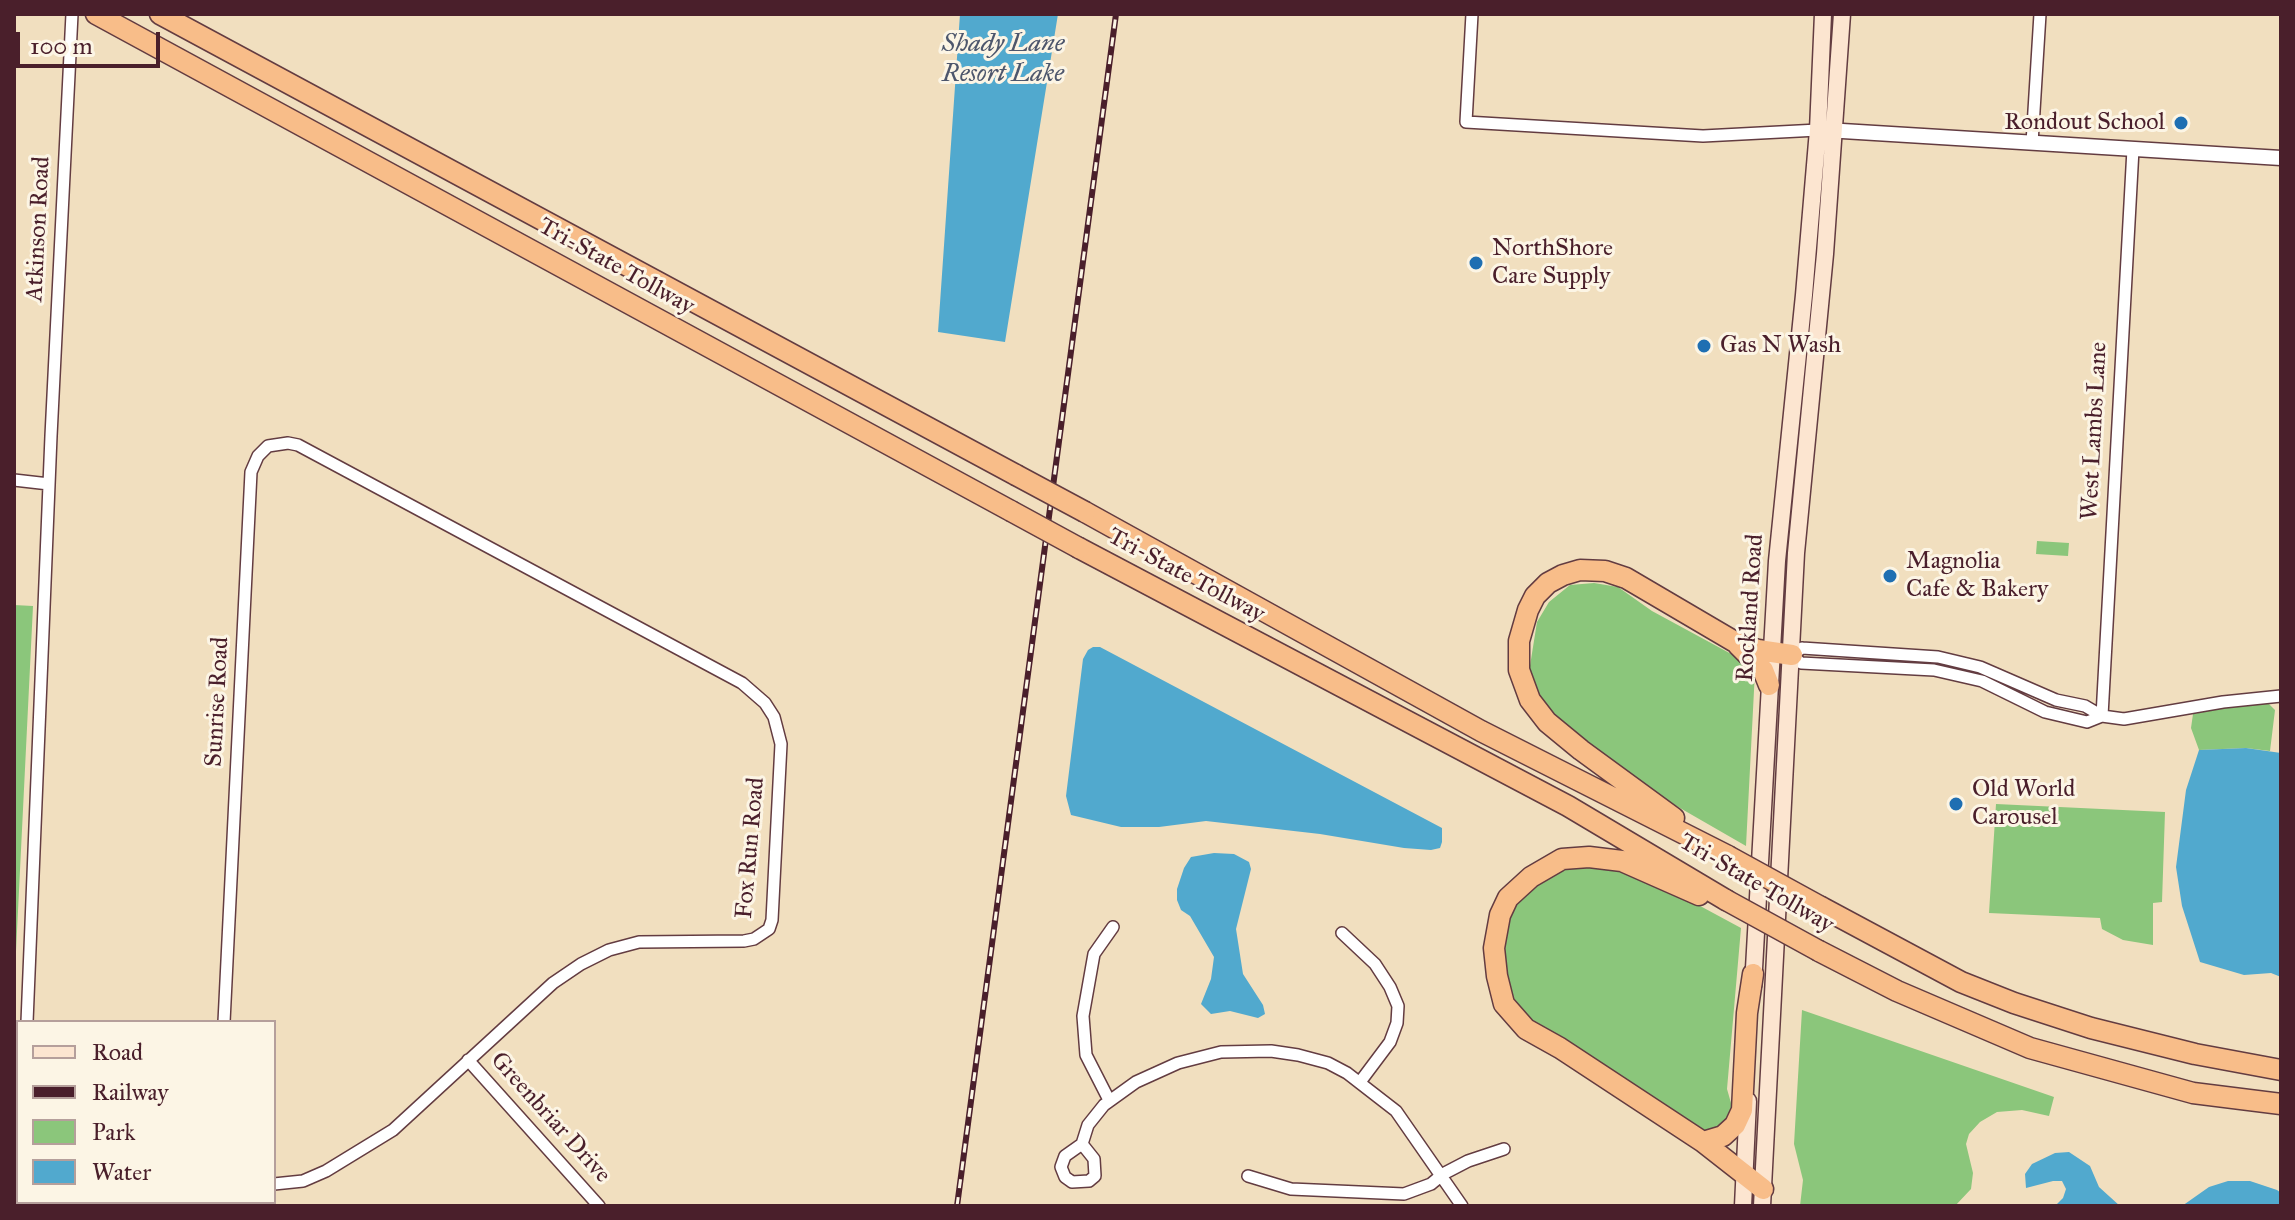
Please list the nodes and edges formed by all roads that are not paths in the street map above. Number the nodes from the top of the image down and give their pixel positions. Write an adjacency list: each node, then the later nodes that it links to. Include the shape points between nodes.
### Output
1 (72, 14): 14 (street, Atkinson Road)
2 (96, 14): 27 (highway, Tri-State Tollway, bridge, via 1079,548 1547,794)
3 (160, 14): 26 (highway, Tri-State Tollway, bridge, via 1481,731)
4 (1472, 14): 8 (street, via 1466,122 1703,136)
5 (1823, 14): 8 (main road, Rockland Road)
6 (1842, 14): 8 (main road, Rockland Road)
7 (2040, 14): 9 (street)
8 (1826, 130): 9 (street); 16 (main road, Rockland Road, via 1804,295); 18 (main road, Rockland Road)
9 (2032, 143): 10 (street)
10 (2133, 149): 11 (street); 25 (street, West Lambs Lane)
11 (2281, 158)
12 (321, 458): 32 (street, Sunrise Road, via 298,445 276,443 258,456 251,472); 33 (street, Fox Run Road, via 742,683 765,703 778,728 769,929 754,939 639,942 609,950 553,983)
13 (14, 480): 14 (street)
14 (49, 484): 31 (street, Atkinson Road)
15 (1735, 642): 16 (highway); 23 (highway, via 1763,670); 26 (highway, via 1626,578 1592,569 1548,583 1528,610 1519,641 1519,670 1530,700 1547,722)
16 (1771, 652): 18 (highway); 23 (main road, Rockland Road)
17 (1879, 653): 18 (street, via 1802,648); 19 (street); 20 (street)
18 (1792, 655): 20 (street, via 1801,663); 45 (main road, Rockland Road)
19 (1943, 658): 21 (street); 22 (street, via 1980,667)
20 (1878, 667): 21 (street)
21 (1941, 671): 22 (street)
22 (1997, 681): 25 (street, via 2045,712 2087,722)
23 (1769, 685): 30 (main road, Rockland Road)
24 (2281, 696): 25 (street, via 2124,719)
25 (2102, 716)
26 (1720, 851): 34 (highway, Tri-State Tollway, bridge, via 1961,982 2014,1003 2091,1028)
27 (1726, 900): 37 (highway, Tri-State Tollway, bridge, via 1897,991 2030,1048 2193,1093); 38 (highway, via 1706,899 1622,861 1562,859 1508,898 1494,948 1504,1004 1526,1029)
28 (1113, 927): 36 (street, via 1094,954 1083,1016 1086,1055)
29 (1342, 933): 35 (street, via 1375,964 1398,1006 1390,1042)
30 (1753, 974): 38 (highway, via 1742,1110 1723,1136); 42 (main road, Rockland Road)
31 (27, 1020)
32 (224, 1020)
33 (468, 1060): 44 (street, Fox Run Road, via 365,1149 303,1181); 46 (street, Greenbriar Drive)
34 (2281, 1070)
35 (1360, 1082): 36 (street, via 1328,1063 1298,1055 1221,1052 1178,1063); 41 (street, via 1396,1111)
36 (1109, 1100): 39 (street, via 1088,1125)
37 (2281, 1104)
38 (1703, 1142): 42 (highway)
39 (1082, 1144)
40 (1504, 1149): 41 (street)
41 (1443, 1174): 43 (street, via 1404,1194 1291,1189); 47 (street)
42 (1745, 1174): 45 (highway); 48 (main road, Rockland Road)
43 (1248, 1176)
44 (276, 1184)
45 (1763, 1197)
46 (599, 1206)
47 (1462, 1206)
48 (1743, 1206)

